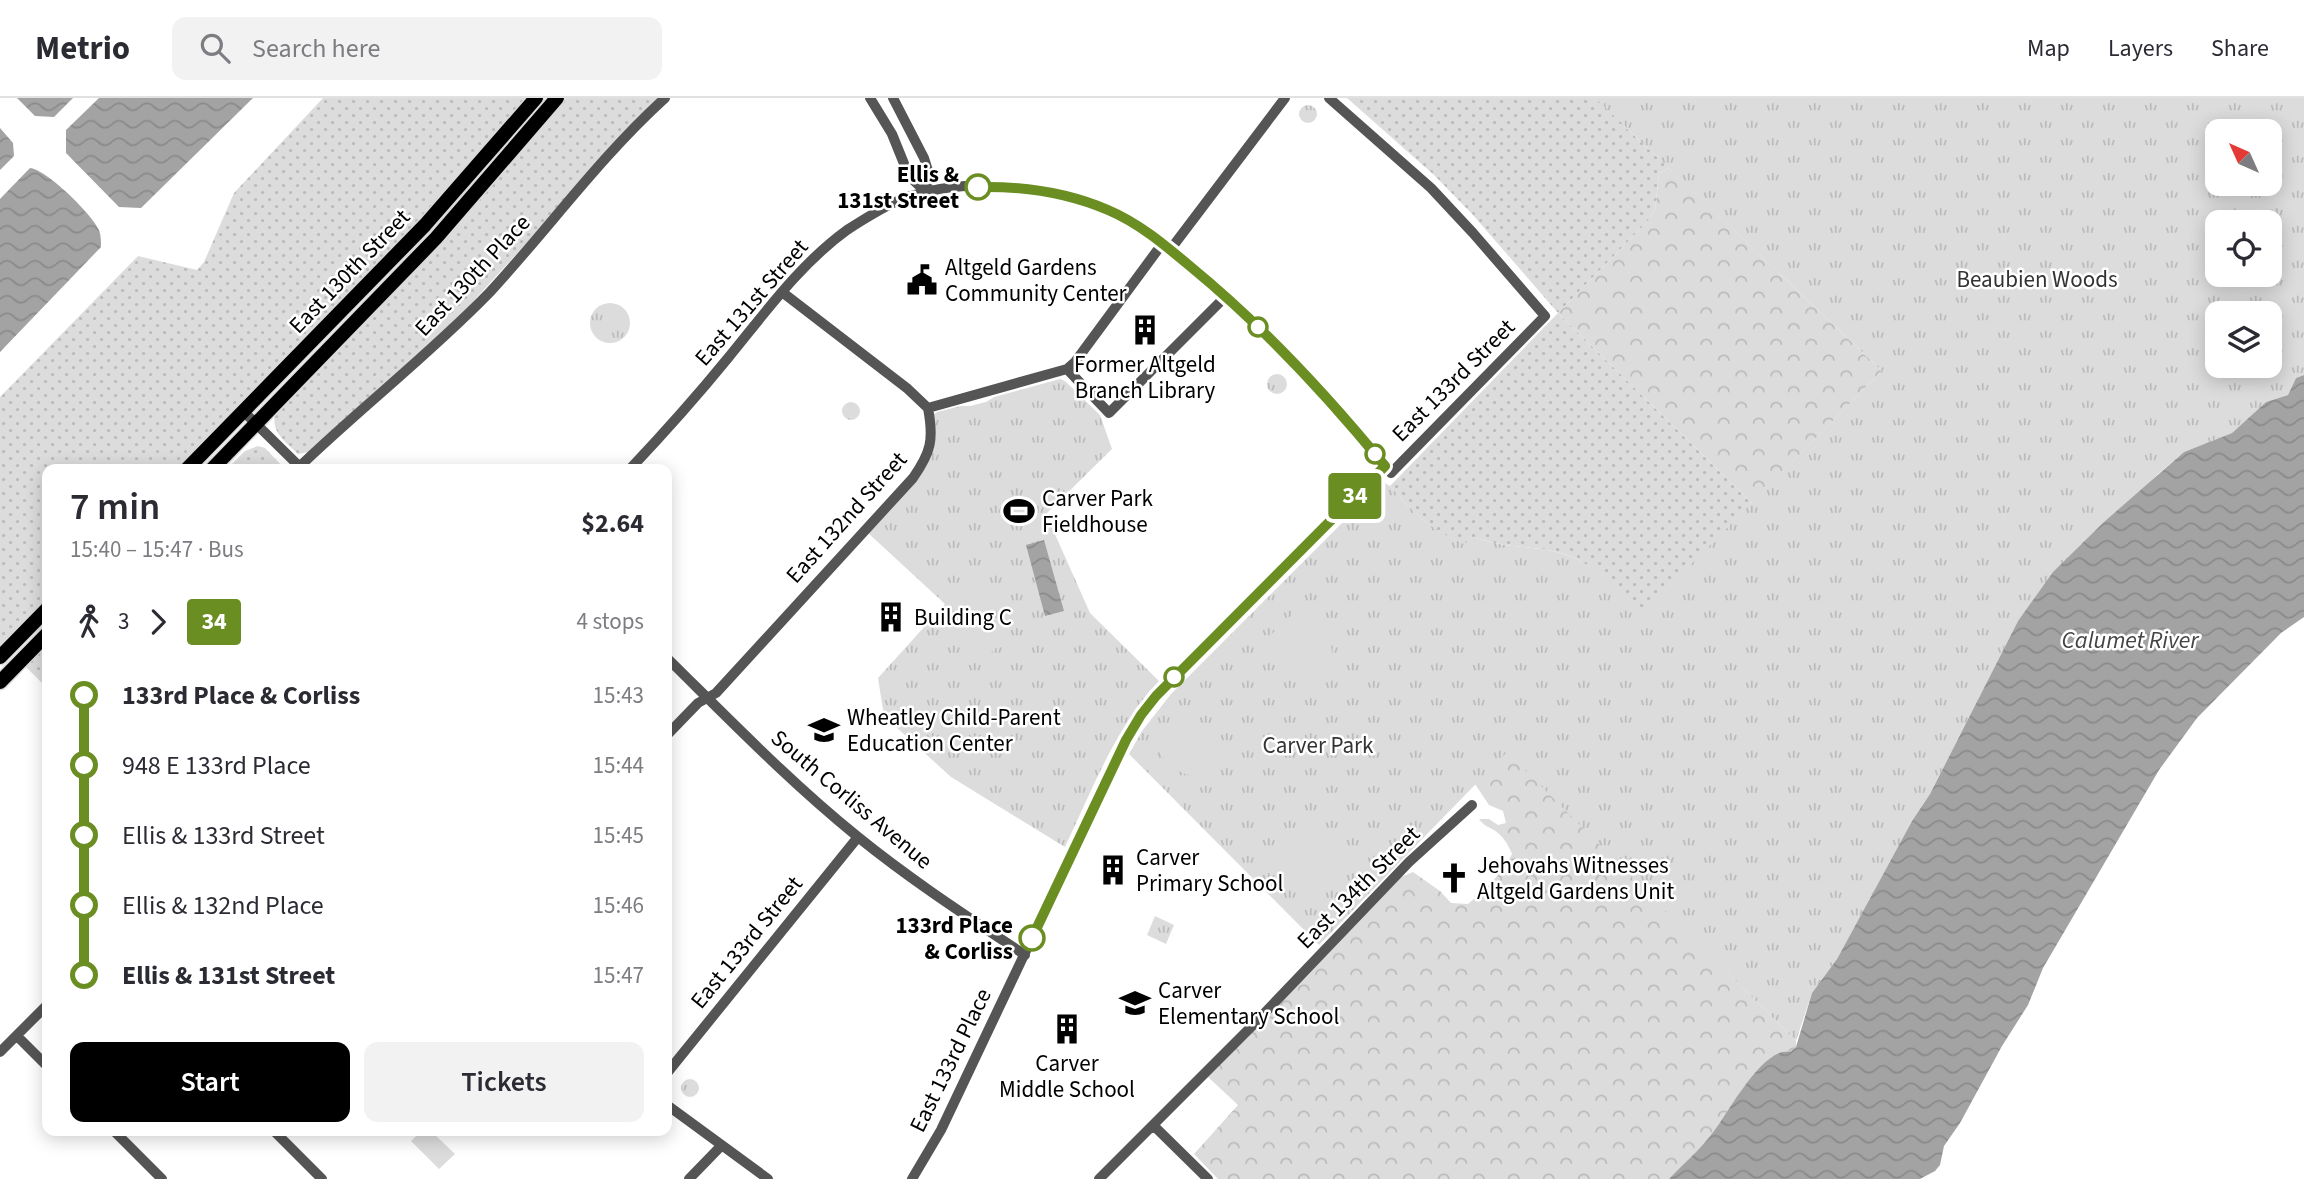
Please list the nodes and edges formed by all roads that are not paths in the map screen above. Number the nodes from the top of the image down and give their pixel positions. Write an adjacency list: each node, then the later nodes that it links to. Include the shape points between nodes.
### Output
1 (536, 98): 14 (main road, East 130th Street, via 425,225)
2 (557, 98): 15 (main road, East 130th Street, via 436,238)
3 (665, 98): 19 (street, East 130th Place, via 616,146 458,324)
4 (870, 98): 8 (street, via 892,134 909,176)
5 (893, 98): 8 (street, via 924,158 929,174)
6 (1285, 98): 9 (street)
7 (1329, 98): 21 (street, East 133rd Street, via 1446,203 1545,316)
8 (926, 192): 9 (street, East 131st Street, via 956,187 1052,191 1110,211); 10 (street, East 131st Street, via 901,200 848,230)
9 (1166, 247): 11 (street, East 131st Street); 12 (street)
10 (782, 292): 13 (street); 20 (street, East 131st Street)
11 (1226, 296): 12 (street, via 1110,413); 21 (street, East 131st Street, via 1335,405)
12 (1067, 369): 13 (street)
13 (928, 408): 28 (street, East 132nd Street, via 930,445 913,478)
14 (244, 412): 15 (street); 16 (main road, East 130th Street)
15 (256, 424): 17 (main road, East 130th Street); 18 (street)
16 (192, 464)
17 (217, 464)
18 (295, 464)
19 (303, 464)
20 (635, 464)
21 (1388, 469): 27 (street, East 133rd Street)
22 (42, 615): 24 (main road)
23 (42, 640): 26 (main road)
24 (0, 657)
25 (672, 663): 28 (street, South Corliss Avenue)
26 (0, 682)
27 (1156, 696): 32 (street, East 133rd Place, via 1126,740)
28 (708, 698): 29 (street, East 132nd Street); 31 (street, South Corliss Avenue)
29 (672, 730)
30 (1472, 805): 39 (street, East 134th Street, via 1409,862)
31 (858, 837): 32 (street, South Corliss Avenue); 37 (street, East 133rd Street)
32 (1025, 954): 49 (street, East 133rd Place, via 941,1130)
33 (42, 1010): 34 (street)
34 (17, 1035): 35 (street); 36 (street)
35 (0, 1052)
36 (42, 1061)
37 (672, 1067)
38 (672, 1109): 42 (street)
39 (1153, 1125): 50 (street, East 134th Street); 51 (street)
40 (119, 1136): 44 (street)
41 (279, 1136): 43 (street)
42 (721, 1146): 47 (street); 48 (street)
43 (313, 1170): 45 (street); 46 (street)
44 (162, 1179)
45 (304, 1179)
46 (322, 1179)
47 (689, 1179)
48 (768, 1179)
49 (912, 1179)
50 (1099, 1179)
51 (1208, 1179)

